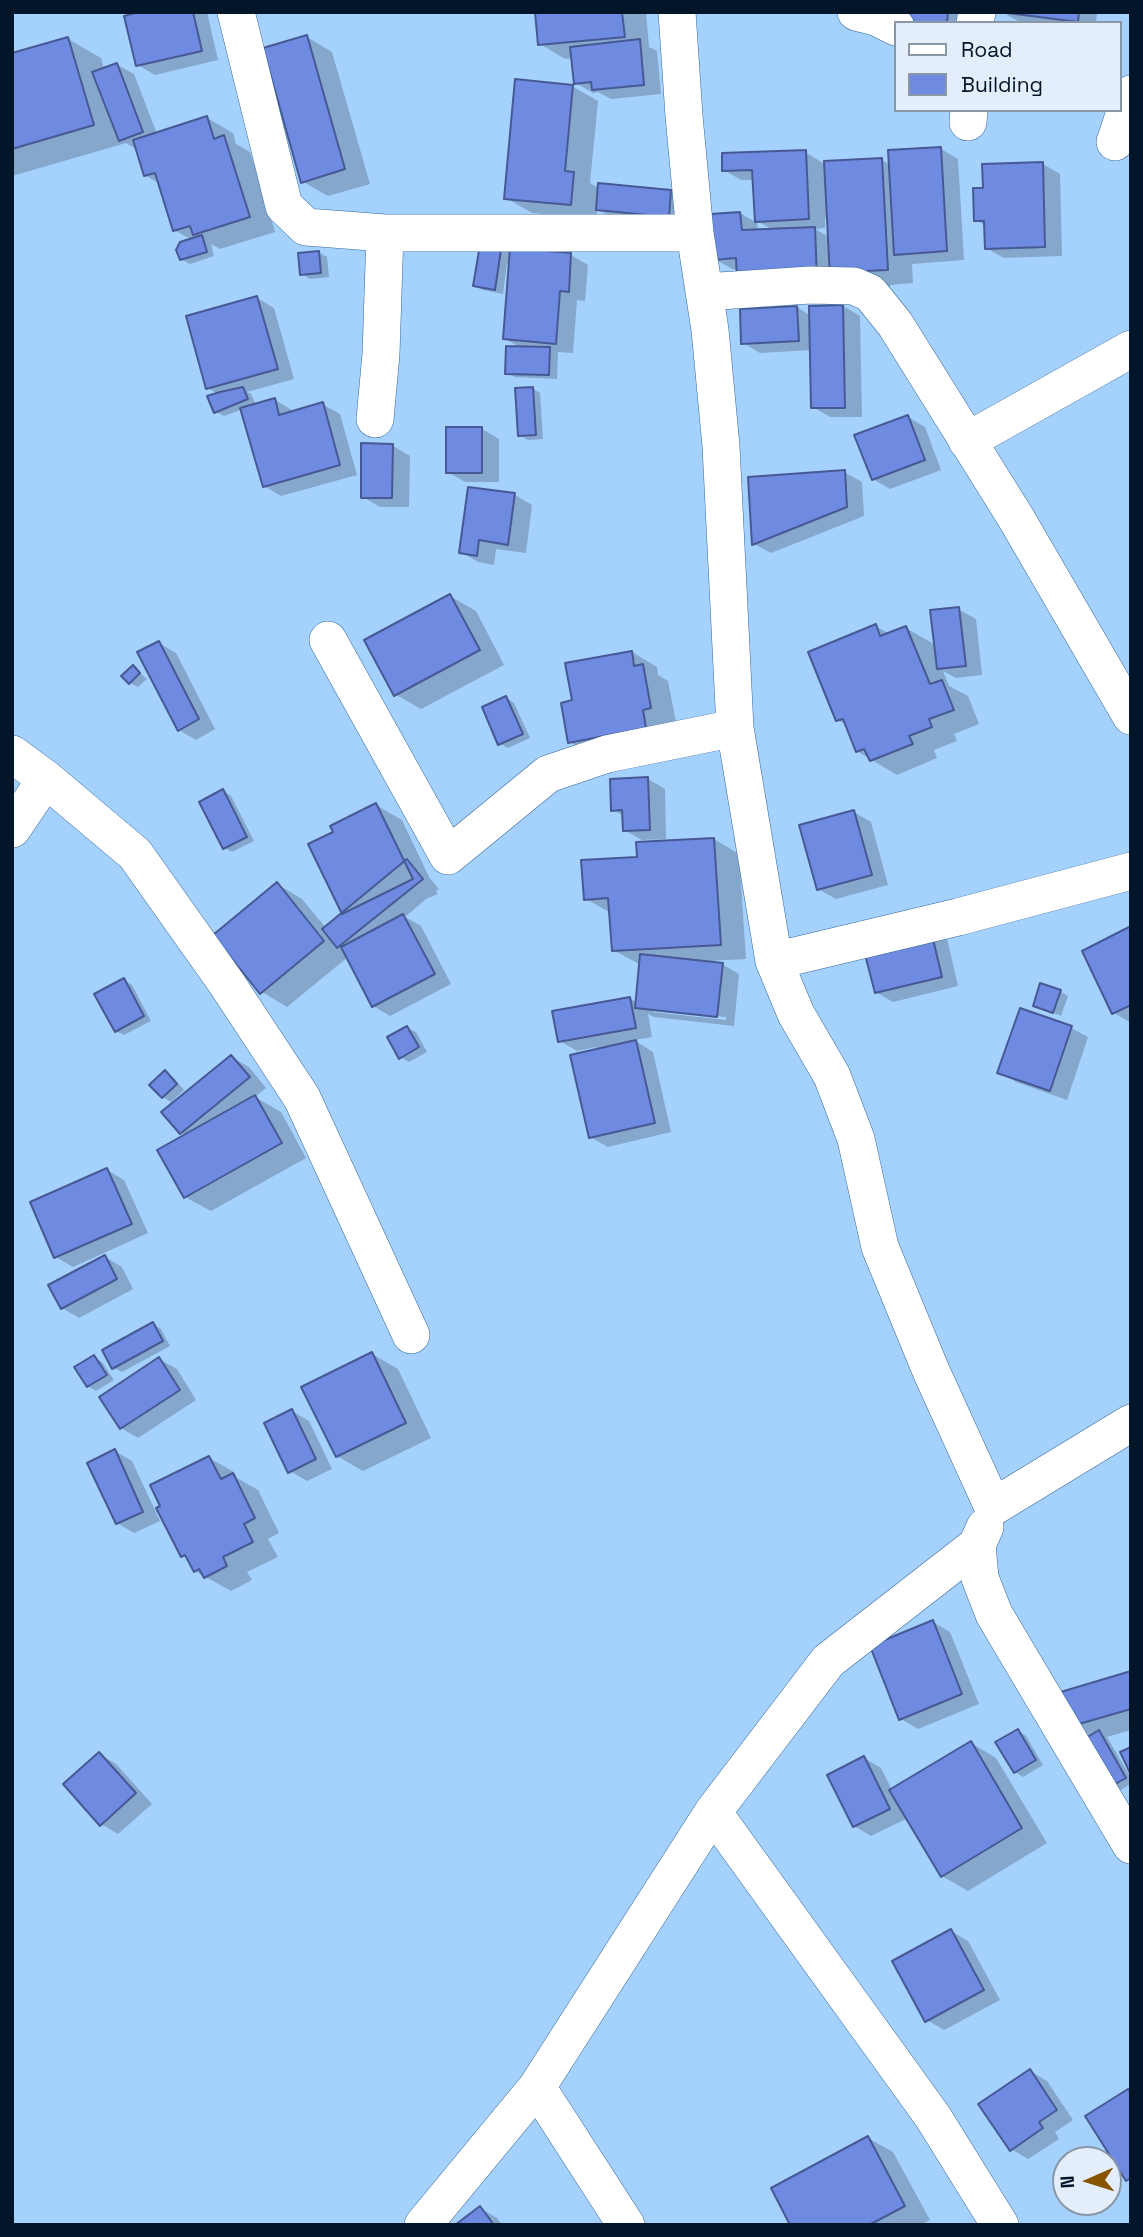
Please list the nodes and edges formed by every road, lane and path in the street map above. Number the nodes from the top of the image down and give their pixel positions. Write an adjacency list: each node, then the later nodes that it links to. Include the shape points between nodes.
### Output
1 (236, 12): 7 (street, via 284,206 306,227)
2 (677, 12): 8 (street)
3 (856, 12): 4 (street)
4 (894, 26)
5 (1131, 94): 6 (street)
6 (1115, 142)
7 (384, 233): 8 (street); 11 (street)
8 (695, 233): 9 (street)
9 (704, 292): 12 (street, via 810,285 854,286 870,293 895,324); 15 (street, via 721,446)
10 (1131, 349): 12 (street)
11 (375, 419)
12 (967, 441): 14 (street)
13 (328, 640): 15 (street, via 449,856 548,774 607,754)
14 (1131, 716)
15 (735, 728): 20 (street)
16 (12, 754): 17 (street)
17 (46, 779): 18 (street); 21 (street, via 135,854 228,984 302,1098)
18 (12, 829)
19 (1131, 870): 20 (street)
20 (774, 961): 23 (street, via 796,1014 832,1076 856,1139 880,1247)
21 (411, 1335)
22 (1131, 1423): 23 (street)
23 (993, 1507): 24 (street)
24 (977, 1545): 25 (street, via 828,1661); 26 (street, via 980,1578 994,1614)
25 (713, 1812): 27 (street); 30 (street, via 933,2117)
26 (1131, 1845)
27 (537, 2087): 28 (street); 29 (street)
28 (424, 2225)
29 (626, 2225)
30 (1000, 2225)

